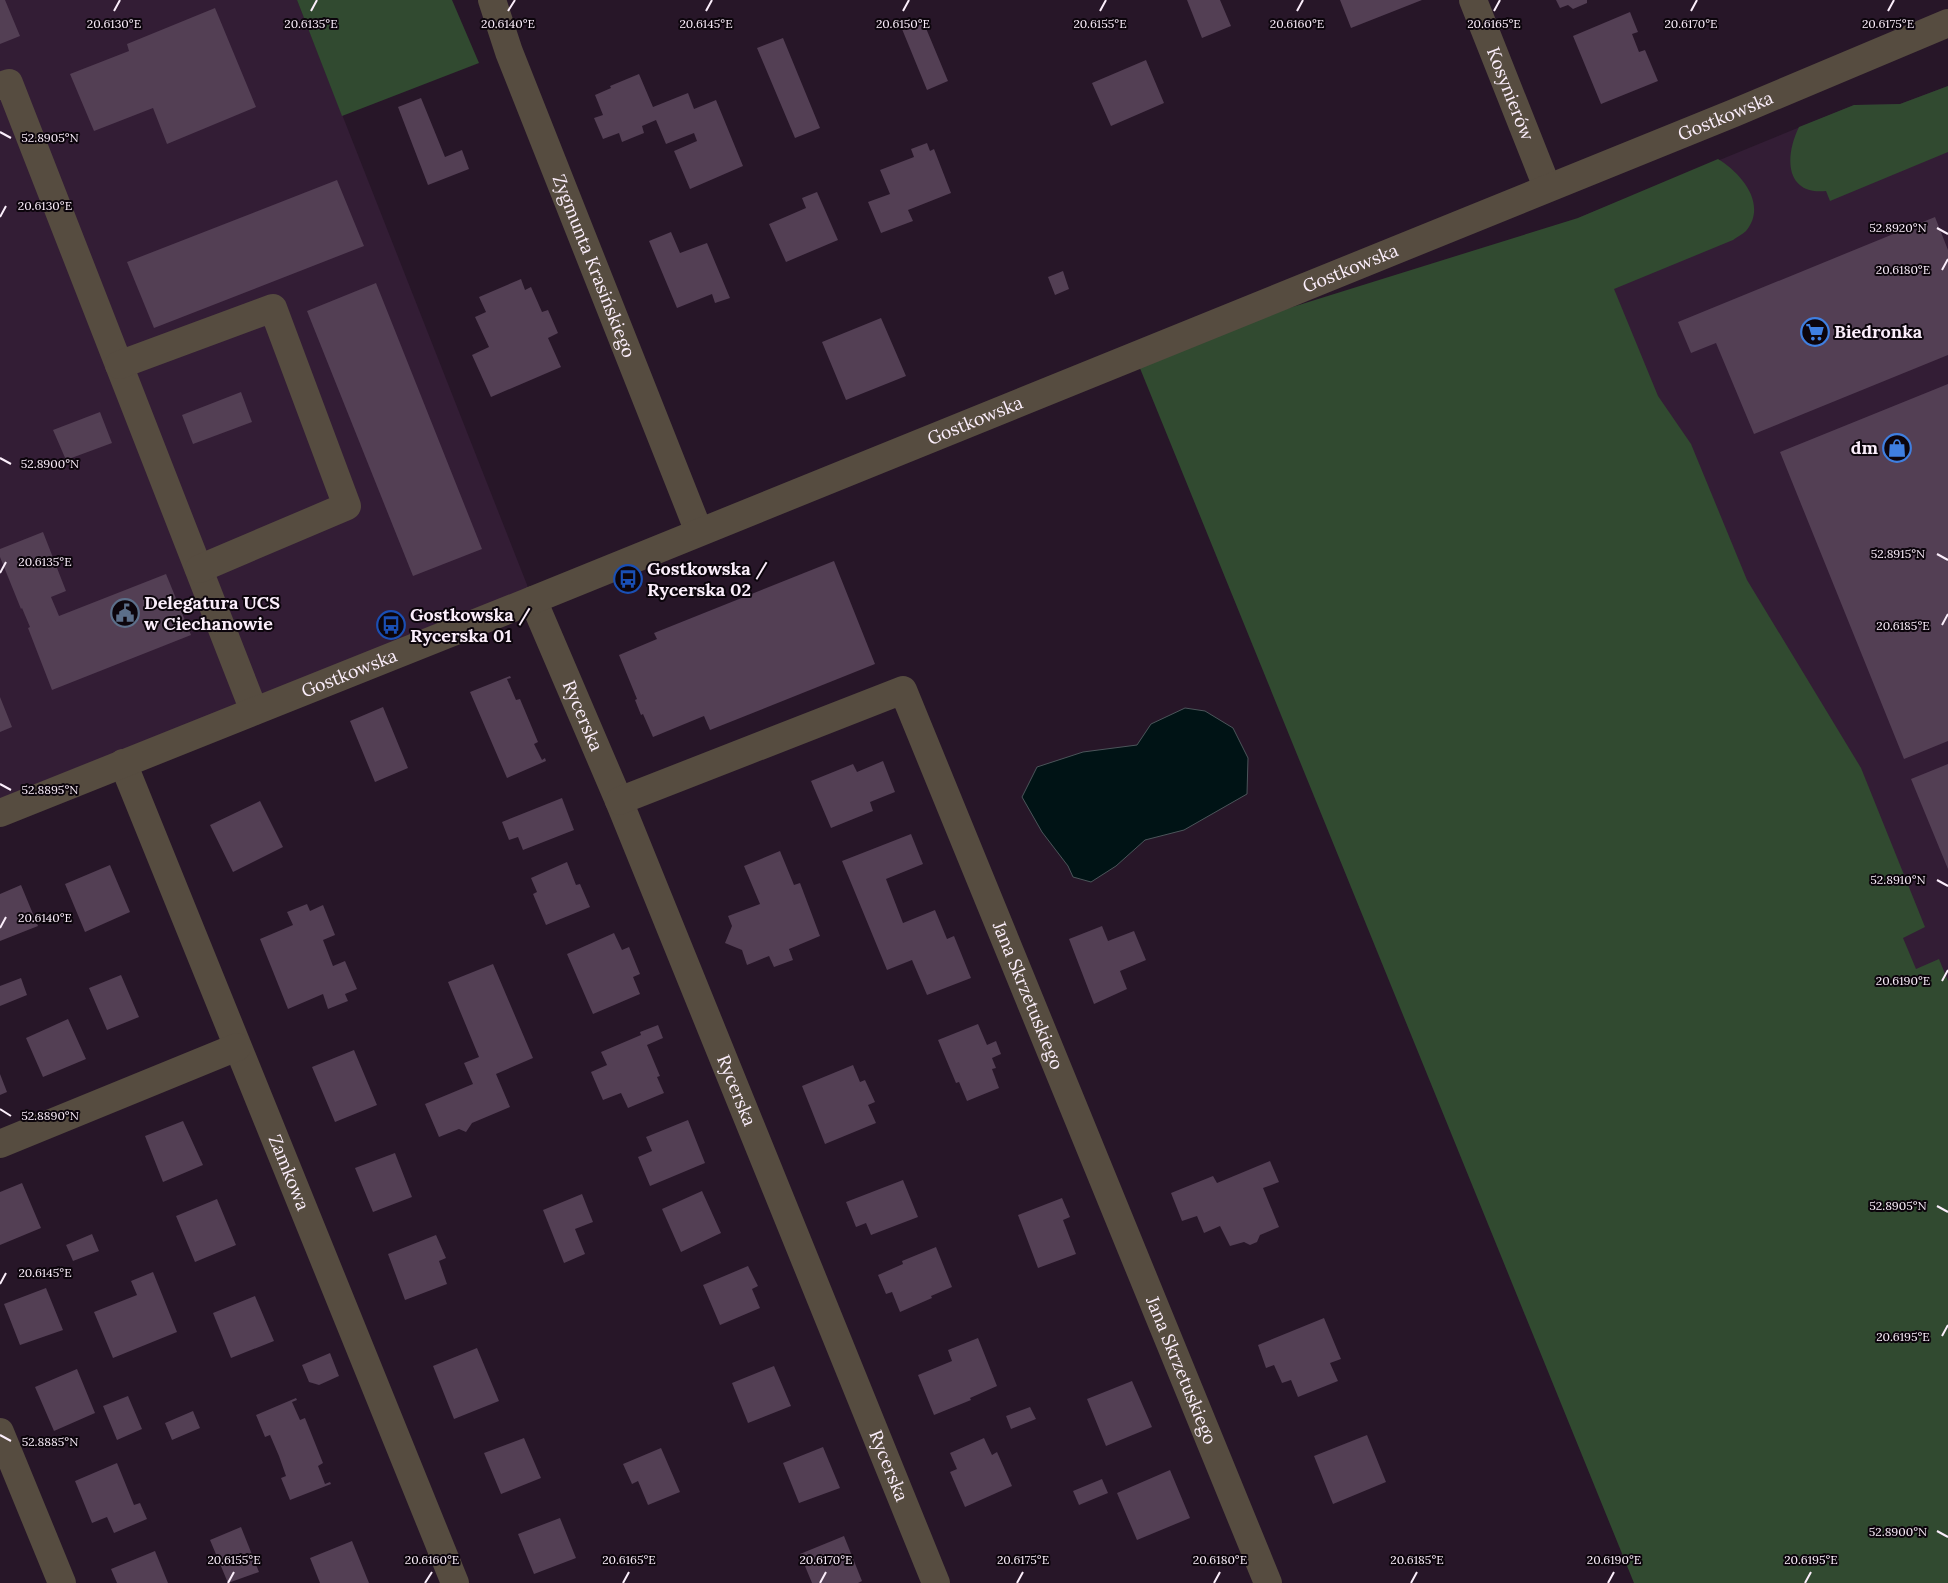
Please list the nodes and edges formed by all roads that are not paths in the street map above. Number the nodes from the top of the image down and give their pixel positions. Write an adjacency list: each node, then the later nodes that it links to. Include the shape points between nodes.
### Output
1 (492, 0): 7 (street, Zygmunta Krasińskiego, via 509,52)
2 (1474, 0): 5 (street, Kosynierów)
3 (1948, 23): 5 (street, Gostkowska)
4 (0, 86): 6 (street, via 9,83)
5 (1547, 187): 7 (street, Gostkowska)
6 (119, 365): 8 (street); 8 (street, via 273,308 346,506)
7 (699, 532): 9 (street, Gostkowska)
8 (199, 569): 10 (street)
9 (534, 600): 10 (street, Gostkowska); 12 (street, Rycerska)
10 (254, 711): 11 (street, Gostkowska)
11 (123, 763): 13 (street, Gostkowska); 14 (street, Zamkowa)
12 (619, 801): 19 (street, Rycerska); 20 (street, Jana Skrzetuskiego, via 903,690)
13 (0, 813)
14 (237, 1047): 15 (street); 18 (street, Zamkowa)
15 (0, 1144)
16 (0, 1432): 17 (street)
17 (62, 1583)
18 (455, 1583)
19 (936, 1583)
20 (1268, 1583)

